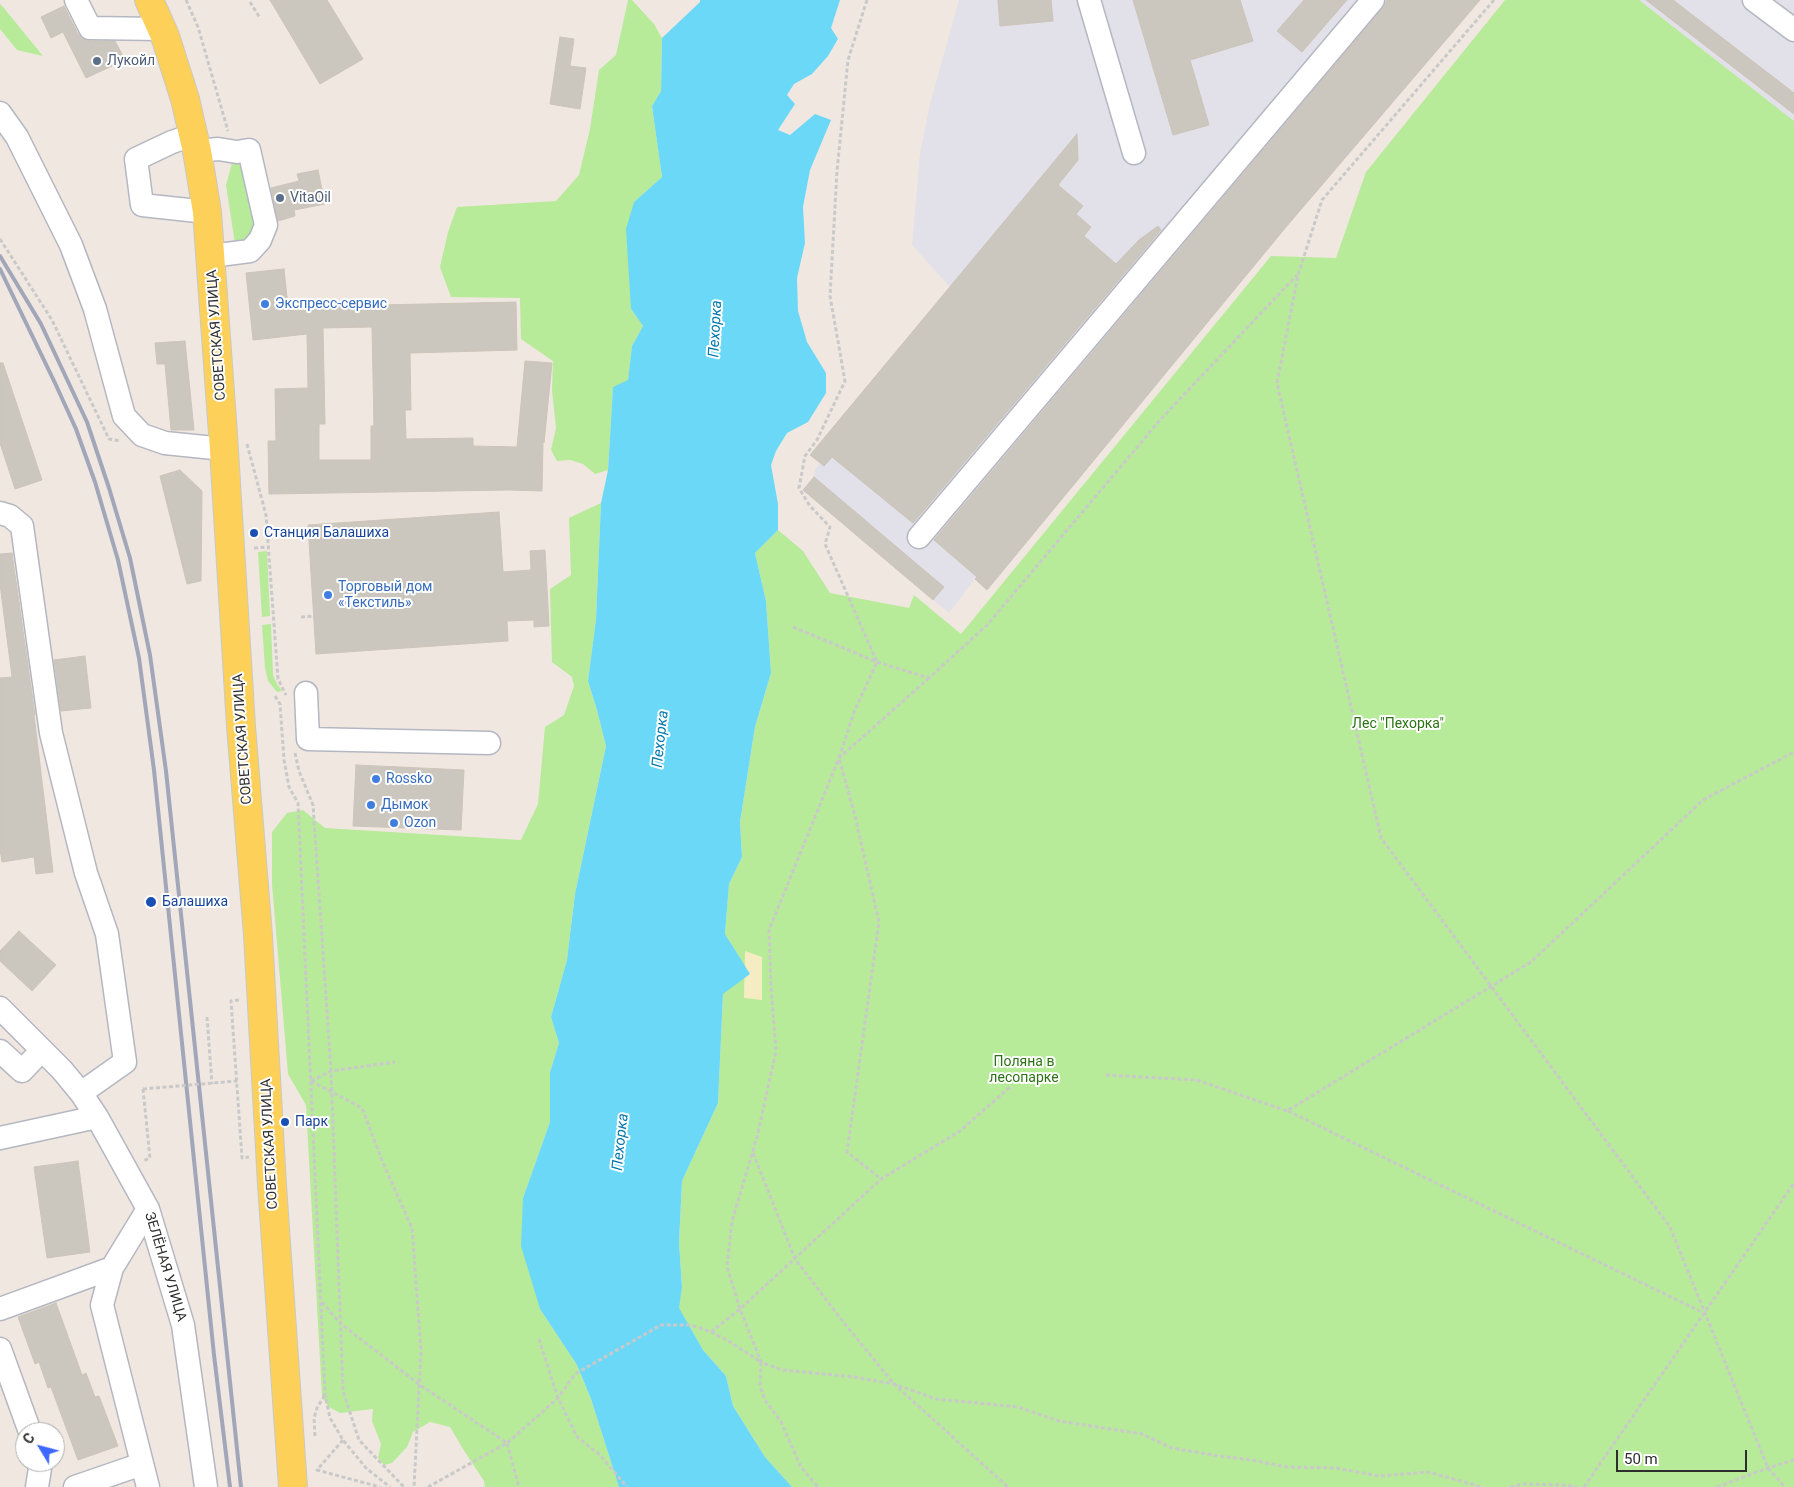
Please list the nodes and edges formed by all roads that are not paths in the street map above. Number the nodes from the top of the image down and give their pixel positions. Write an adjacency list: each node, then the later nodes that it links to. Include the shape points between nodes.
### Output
1 (76, 0): 6 (street, via 90,28)
2 (149, 0): 6 (main road, СОВЕТСКАЯ УЛИЦА)
3 (1089, 0): 10 (street)
4 (1374, 0): 15 (street)
5 (1754, 0): 7 (street)
6 (161, 29): 9 (main road, СОВЕТСКАЯ УЛИЦА, via 185,99)
7 (1794, 30)
8 (0, 113): 13 (street, via 17,138 71,245 95,309 124,416 142,435 165,443)
9 (195, 143): 11 (main road, СОВЕТСКАЯ УЛИЦА); 11 (street, via 172,142 136,158 142,204); 12 (street, via 229,151 249,150 266,225 260,240 250,251)
10 (1134, 153)
11 (207, 212): 12 (main road, СОВЕТСКАЯ УЛИЦА)
12 (211, 256): 13 (main road, СОВЕТСКАЯ УЛИЦА)
13 (235, 445): 35 (main road, СОВЕТСКАЯ УЛИЦА, via 242,726)
14 (0, 513): 21 (street, via 10,516 22,526 51,733 86,873 107,934 125,1062)
15 (919, 538)
16 (297, 698): 17 (street, via 308,739)
17 (489, 743)
18 (0, 1008): 19 (street, ЗЕЛЁНАЯ УЛИЦА)
19 (42, 1050): 20 (street, via 22,1071); 21 (street, ЗЕЛЁНАЯ УЛИЦА)
20 (0, 1051)
21 (81, 1093): 22 (street, ЗЕЛЁНАЯ УЛИЦА)
22 (97, 1117): 23 (street); 24 (street, ЗЕЛЁНАЯ УЛИЦА)
23 (0, 1138)
24 (148, 1209): 25 (street); 34 (street, ЗЕЛЁНАЯ УЛИЦА, via 183,1325)
25 (112, 1268): 26 (street); 29 (street, via 102,1305)
26 (0, 1309)
27 (0, 1348): 28 (street)
28 (26, 1422)
29 (142, 1464): 32 (street); 33 (street)
30 (39, 1472): 31 (street)
31 (37, 1487)
32 (75, 1487)
33 (148, 1487)
34 (206, 1487)
35 (293, 1487)

